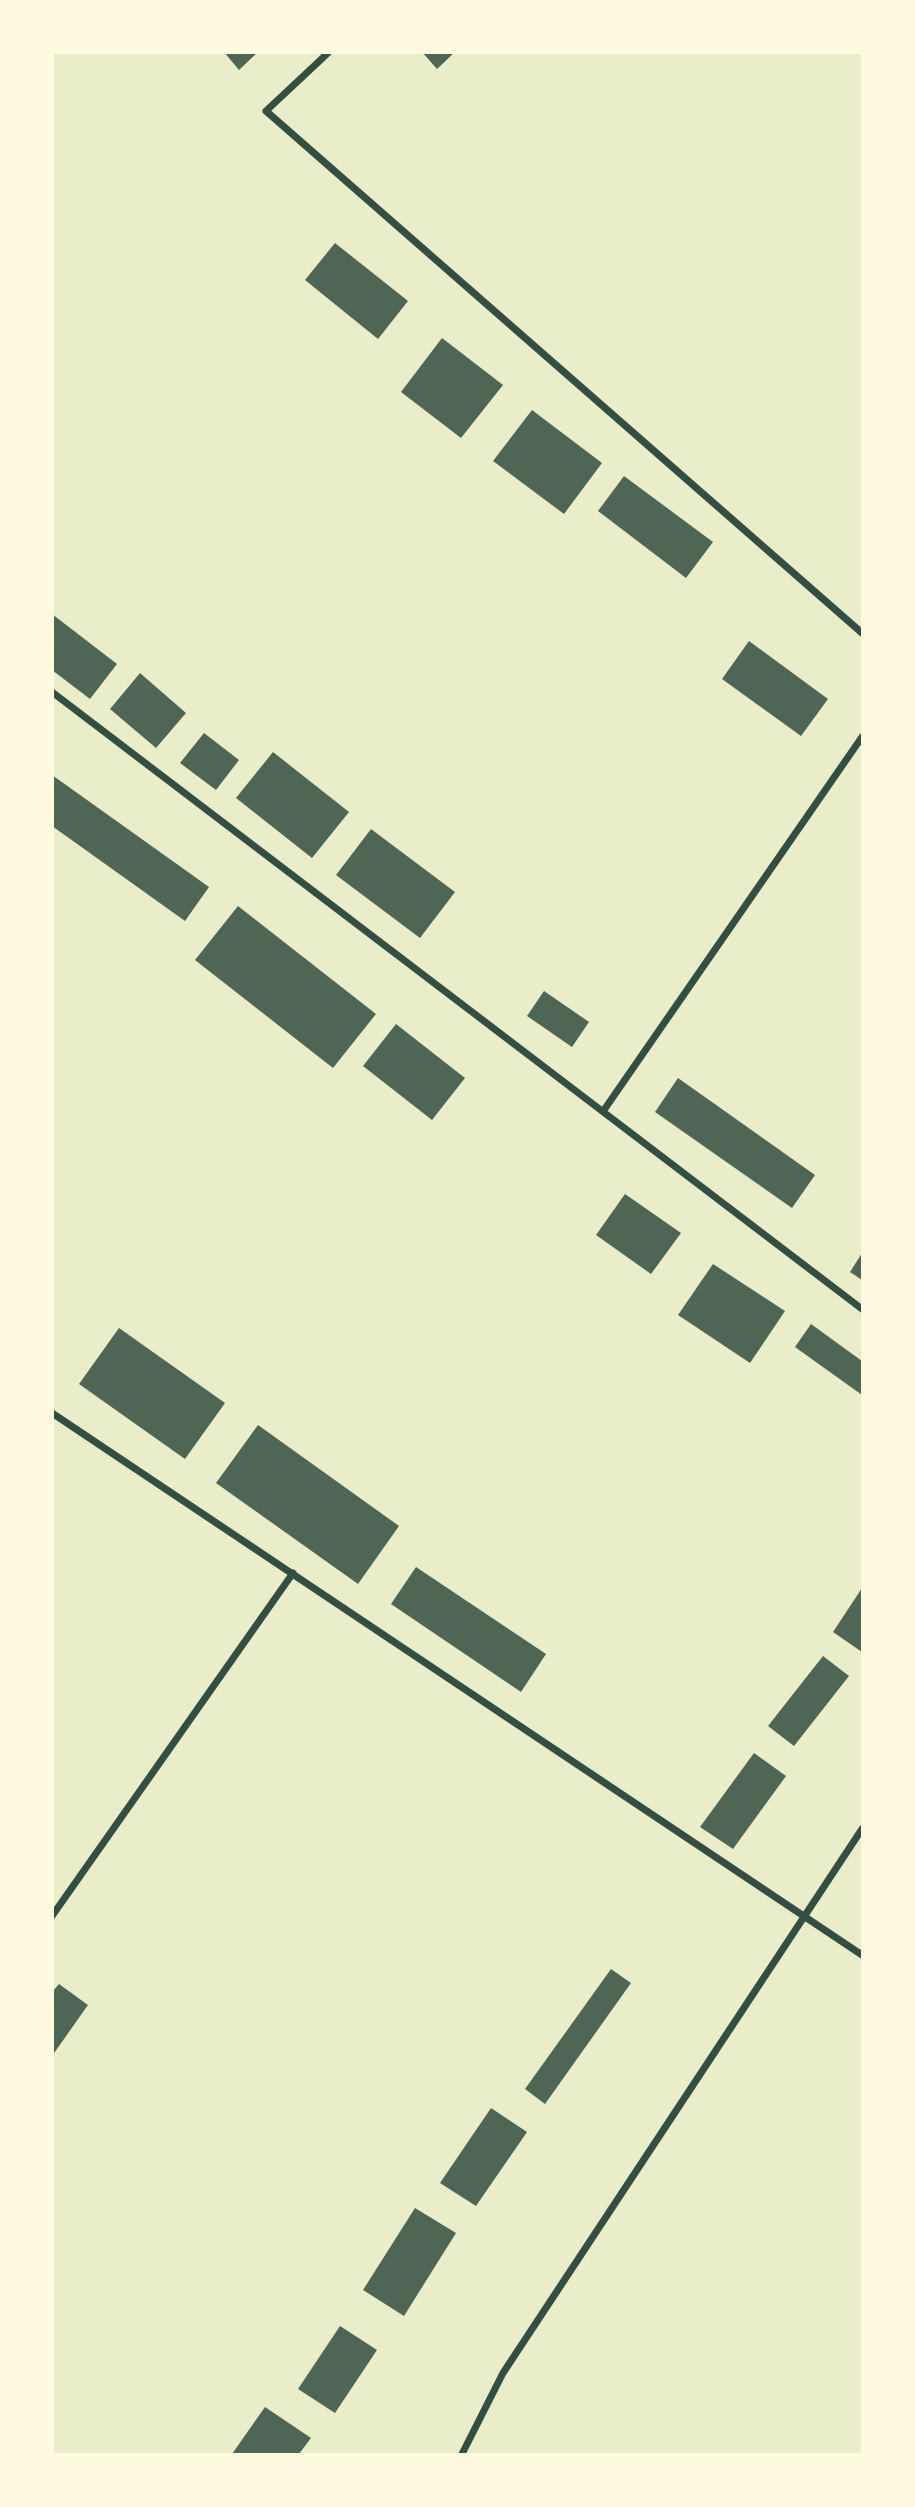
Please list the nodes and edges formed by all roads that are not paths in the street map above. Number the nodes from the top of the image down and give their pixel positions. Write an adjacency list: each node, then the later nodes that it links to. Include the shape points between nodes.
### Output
1 (330, 52): 2 (street, via 266,111)
2 (863, 634)
3 (52, 692): 5 (street)
4 (863, 737): 5 (street)
5 (604, 1110): 6 (street)
6 (863, 1309)
7 (52, 1413): 8 (street)
8 (293, 1573): 10 (street); 11 (street)
9 (863, 1829): 10 (street)
10 (803, 1915): 12 (street); 13 (street, via 503,2373)
11 (52, 1916)
12 (863, 1955)
13 (462, 2455)

